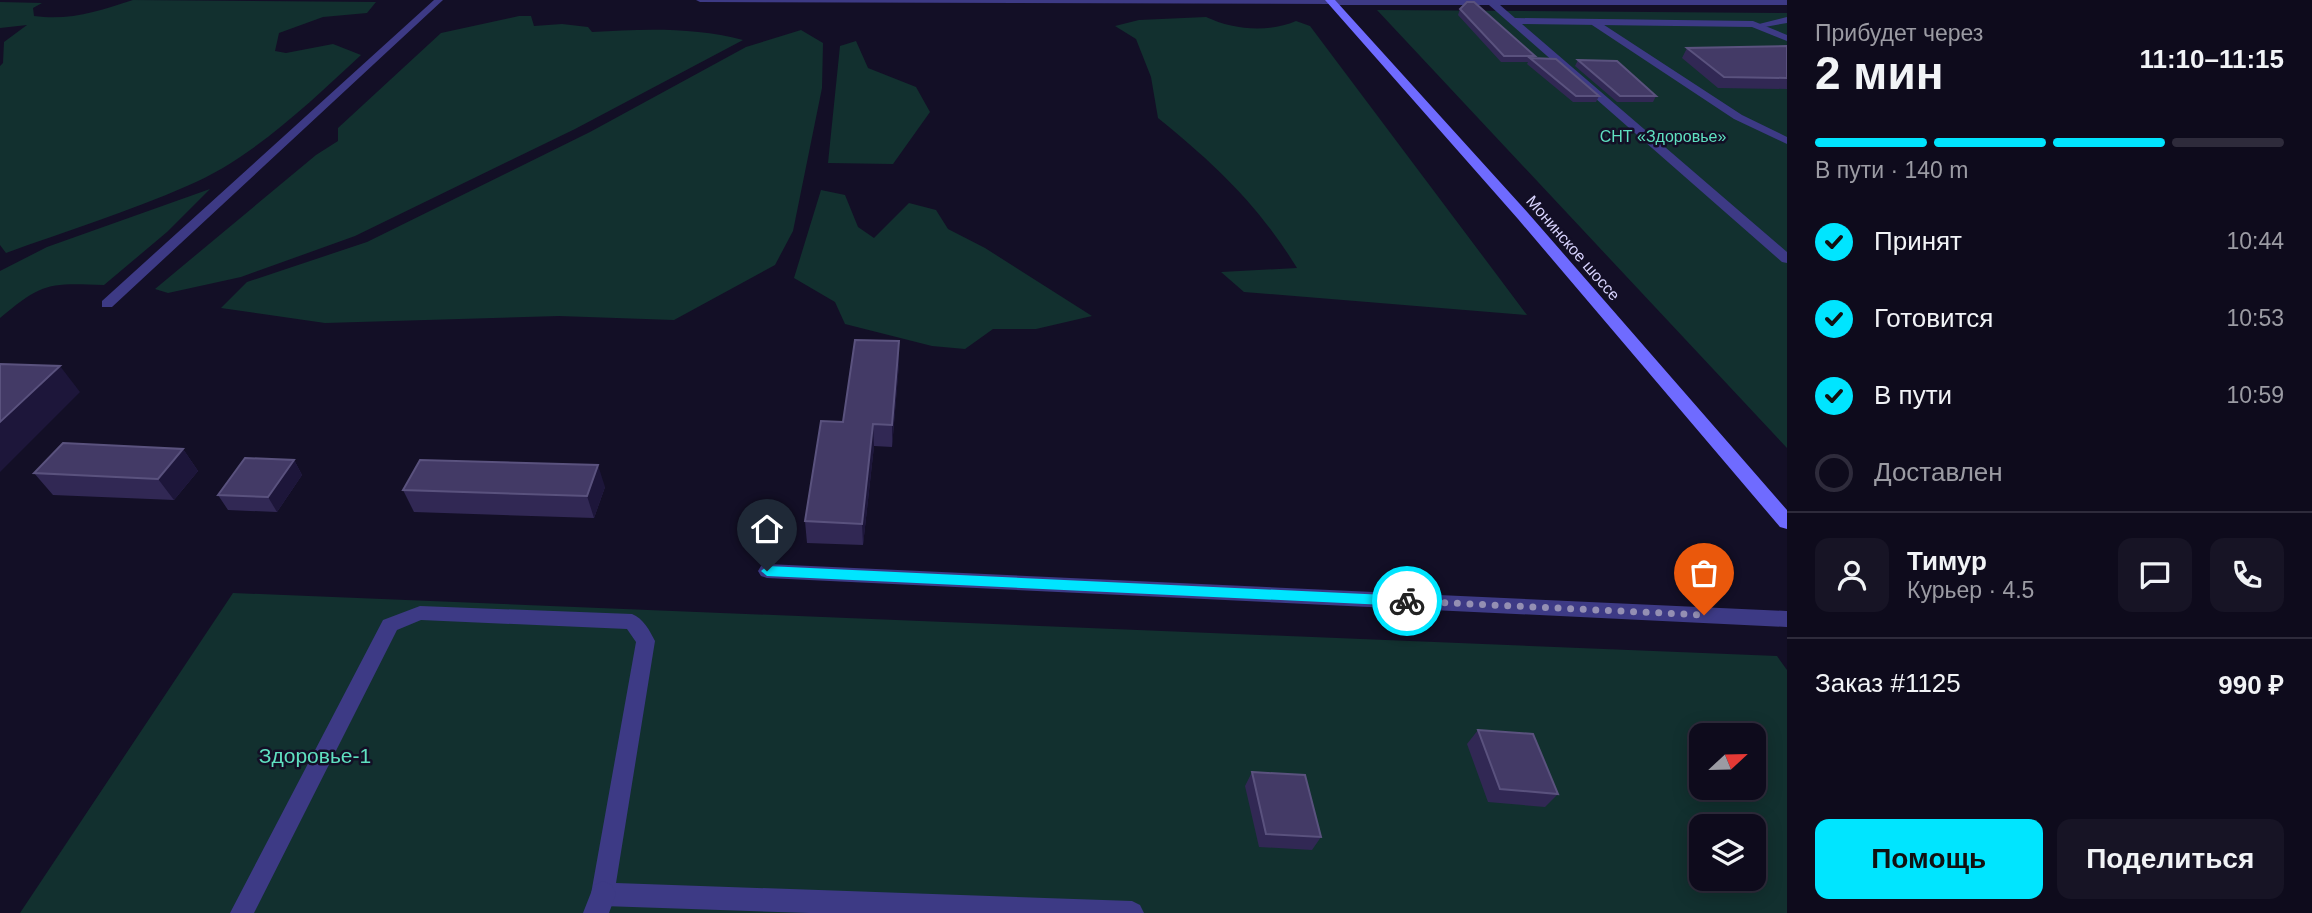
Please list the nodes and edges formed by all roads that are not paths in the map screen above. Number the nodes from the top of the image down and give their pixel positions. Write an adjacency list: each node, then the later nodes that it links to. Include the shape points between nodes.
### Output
1 (439, 0): 14 (lane)
2 (700, 0): 3 (lane)
3 (1331, 1): 5 (street); 15 (main road, Монинское шоссе)
4 (1570, 1): 5 (street); 6 (street)
5 (1491, 2): 8 (street)
6 (1787, 2)
7 (1787, 20): 10 (lane)
8 (1514, 21): 9 (street); 13 (street)
9 (1595, 23): 10 (street); 12 (lane, via 1738,117)
10 (1759, 25): 11 (street)
11 (1787, 38)
12 (1787, 141)
13 (1787, 259)
14 (107, 304)
15 (1787, 523)
16 (767, 571): 17 (lane)
17 (1787, 618)
18 (599, 904): 19 (lane); 20 (lane, via 646,641 632,622 419,613 390,625)
19 (946, 910): 21 (lane)
20 (242, 913)
21 (1132, 913)

